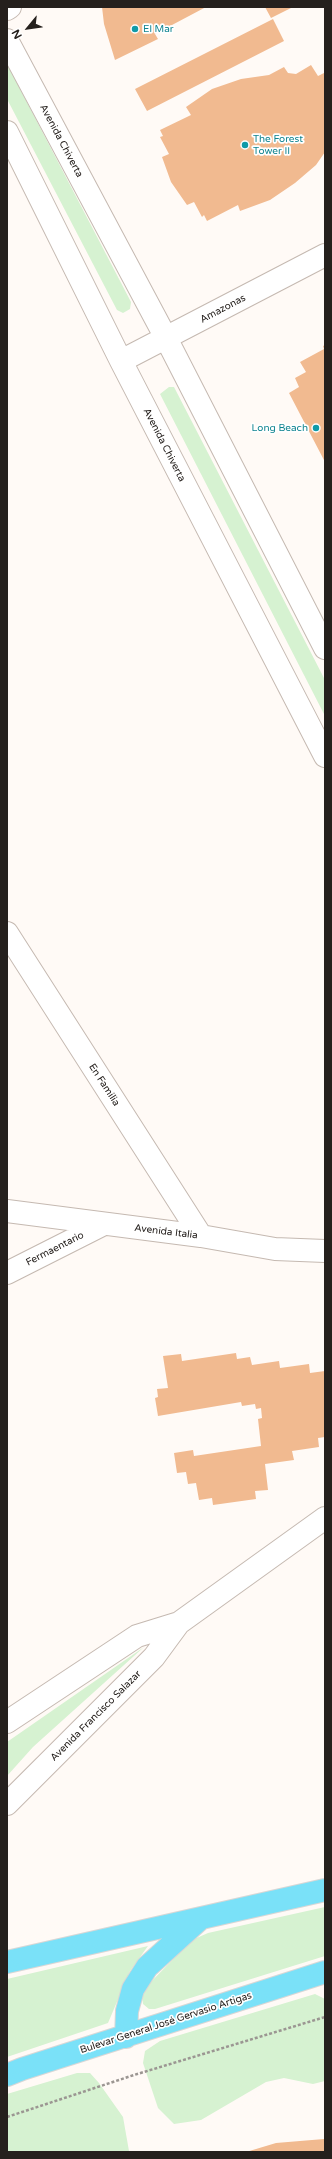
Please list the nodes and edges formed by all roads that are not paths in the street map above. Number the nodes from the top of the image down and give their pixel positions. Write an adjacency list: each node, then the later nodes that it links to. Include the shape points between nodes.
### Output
1 (10, 7): 2 (street)
2 (7, 9)
3 (7, 40): 6 (street, Avenida Chiverta)
4 (7, 132): 7 (street, Avenida Chiverta)
5 (325, 255): 6 (street, Amazonas)
6 (166, 338): 7 (street, Amazonas); 8 (street, Avenida Chiverta)
7 (121, 361): 9 (street, Avenida Chiverta)
8 (325, 648)
9 (325, 756)
10 (7, 933): 13 (street, En Familia)
11 (7, 1211): 12 (street, Avenida Italia)
12 (102, 1224): 13 (street, Avenida Italia); 15 (street, Fermaentario)
13 (201, 1236): 14 (street, Avenida Italia, via 275,1249)
14 (325, 1252)
15 (7, 1273)
16 (325, 1518): 17 (street, Avenida Francisco Salazar)
17 (179, 1623): 18 (street, Avenida Francisco Salazar, via 137,1636); 19 (street, Avenida Francisco Salazar, via 154,1657)
18 (7, 1722)
19 (7, 1804)
20 (325, 1890): 21 (main road)
21 (202, 1917): 22 (main road); 24 (main road, via 147,1967 137,1984 128,2011)
22 (7, 1962)
23 (325, 1972): 24 (main road, Bulevar General José Gervasio Artigas)
24 (126, 2037): 25 (main road, Bulevar General José Gervasio Artigas)
25 (7, 2075)

